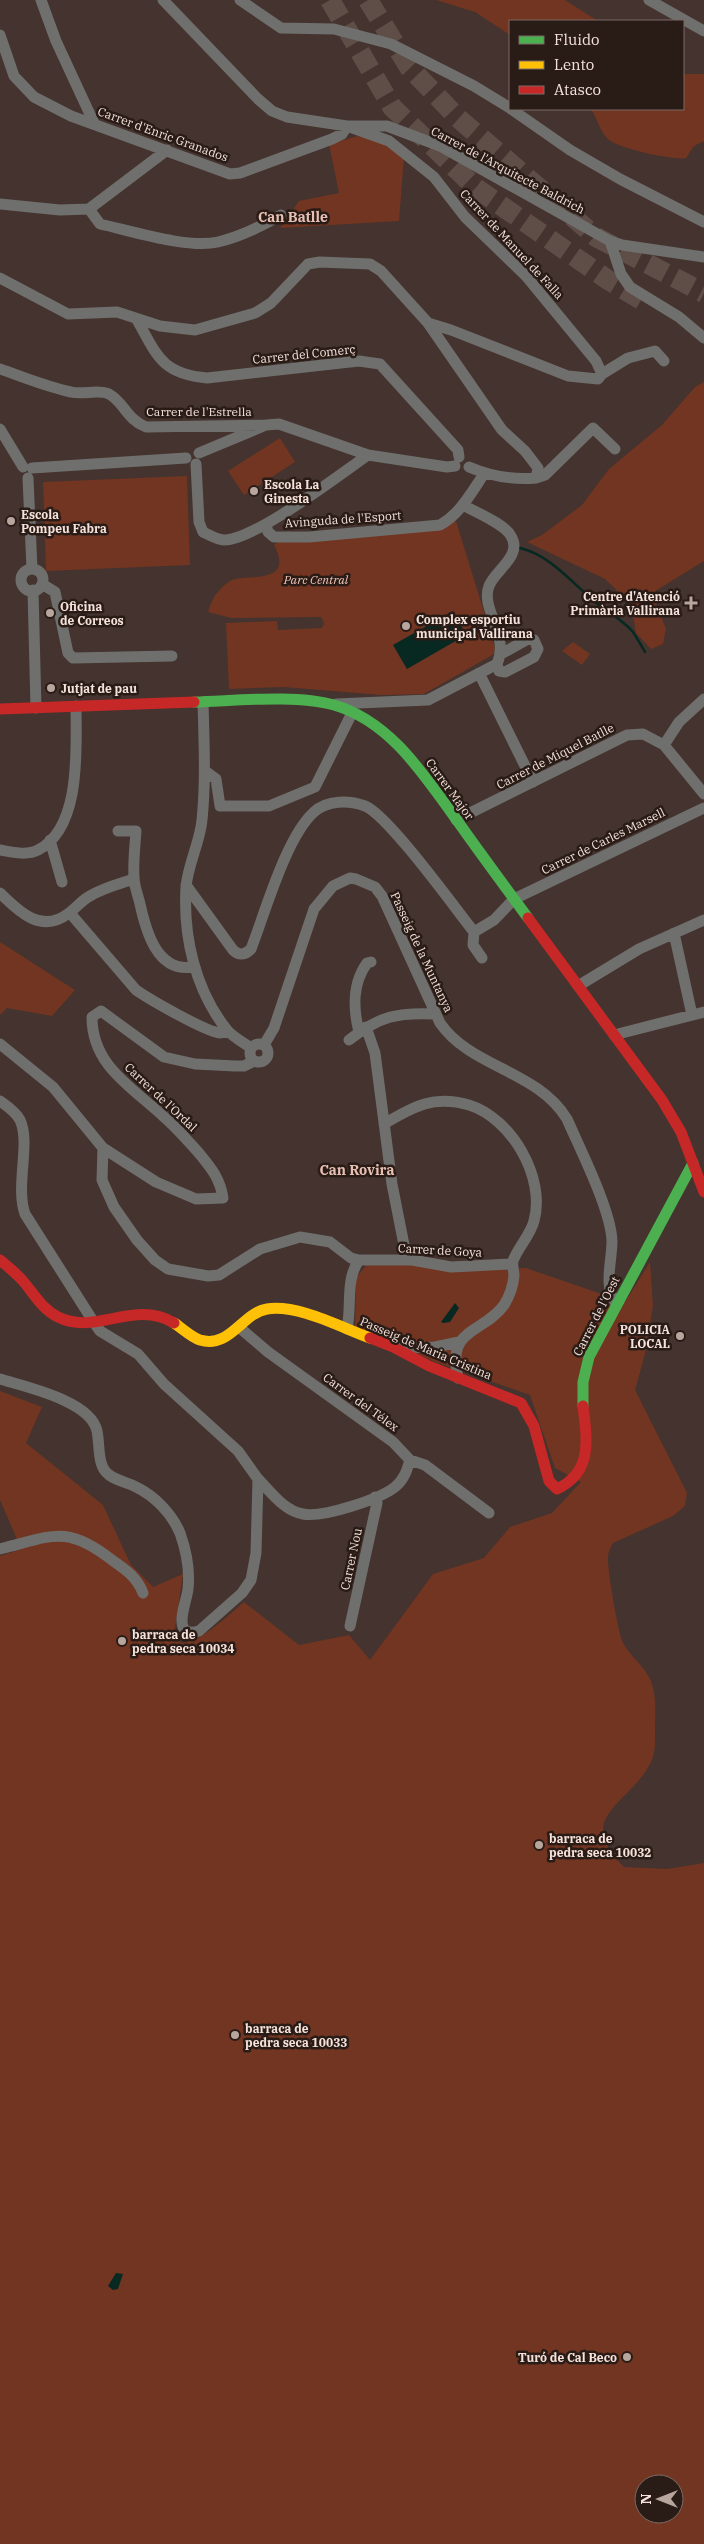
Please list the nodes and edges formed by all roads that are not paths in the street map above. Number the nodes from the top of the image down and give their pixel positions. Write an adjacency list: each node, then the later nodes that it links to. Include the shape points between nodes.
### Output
1 (41, 0): 9 (street)
2 (163, 0): 10 (street, Carrer de l'Arquitecte Baldrich, via 272,111 287,117)
3 (240, 0): 7 (street, via 281,28 334,29 391,44 474,86)
4 (648, 0): 5 (street)
5 (704, 31)
6 (0, 35): 9 (street, Carrer d'Enric Granados, via 14,76 22,87 52,107)
7 (509, 108)
8 (511, 110): 15 (street, via 620,180)
9 (94, 123): 11 (street, Carrer d'Enric Granados)
10 (347, 126): 11 (street, Carrer d'Enric Granados, via 342,134 332,139 240,173 230,174); 16 (street, Carrer de l'Arquitecte Baldrich, via 387,126 440,146); 24 (street, Carrer de Manuel de Falla, via 389,141 434,177 465,217 526,276 596,361)
11 (167, 150): 13 (street)
12 (0, 204): 13 (street, via 60,210)
13 (89, 209): 14 (street, via 100,224 181,242 216,242 262,226)
14 (281, 215)
15 (704, 222)
16 (610, 241): 17 (street, Carrer de l'Arquitecte Baldrich); 21 (street, via 621,274 630,288 679,317)
17 (704, 257)
18 (0, 278): 19 (street, via 68,314 117,312)
19 (136, 318): 20 (street, via 181,330 194,330 255,312 271,303 308,264 359,262 381,271); 30 (street, Carrer del Comerç, via 164,364 190,376 207,378 359,361 380,364 458,450)
20 (428, 324): 24 (street, via 568,376 598,379); 33 (street, via 502,430 538,468)
21 (704, 338)
22 (664, 361): 24 (street, via 655,351 628,358)
23 (0, 369): 25 (street, Carrer de l'Estrella, via 69,392 107,393 127,415 146,427)
24 (602, 374)
25 (266, 424): 28 (street, via 280,424); 29 (street)
26 (0, 429): 31 (street)
27 (615, 449): 33 (street, via 593,428 545,475)
28 (368, 455): 30 (street, via 448,468); 35 (street)
29 (194, 458): 31 (street); 35 (street, Avinguda de l'Esport, via 199,522 203,532 222,541 241,537)
30 (457, 462): 32 (street, via 461,471 469,467)
31 (28, 471): 36 (street)
32 (484, 474): 33 (street); 34 (street, Avinguda de l'Esport)
33 (536, 478)
34 (463, 505): 35 (street, Avinguda de l'Esport, via 450,520 431,526 274,537); 39 (street, via 507,530 514,542 508,561 489,585 488,597 500,654)
35 (266, 524)
36 (32, 569): 37 (street, via 40,572); 37 (street, via 24,572 21,578 25,588)
37 (37, 587): 38 (street, via 56,592 68,653 73,658); 44 (street)
38 (172, 656)
39 (479, 673): 42 (street, via 422,701); 49 (street)
40 (704, 699): 47 (street, via 679,722)
41 (203, 702): 42 (street, Carrer Major, via 281,700); 43 (street, Carrer Major); 48 (street)
42 (332, 704): 46 (street, Carrer Major)
43 (76, 706): 44 (street, Carrer Major); 54 (street, via 75,784 65,818)
44 (36, 708): 45 (street, Carrer Major)
45 (0, 709)
46 (353, 711): 48 (street, via 315,787 269,806 220,806 216,780); 52 (street, Carrer Major, via 406,753)
47 (664, 745): 49 (street, Carrer de Miquel Batlle, via 643,734 627,735); 50 (street, Carrer de Miquel Batlle)
48 (205, 771): 58 (street, via 202,822)
49 (533, 782): 52 (street, Carrer de Miquel Batlle)
50 (704, 794)
51 (704, 808): 60 (street, Carrer de Carles Marsell)
52 (456, 820): 60 (street, Carrer Major)
53 (118, 831): 56 (street, via 136,831)
54 (50, 840): 55 (street, via 32,852); 57 (street)
55 (0, 850)
56 (134, 879): 61 (street, via 90,895); 67 (street, via 151,942 167,962 177,968)
57 (62, 882)
58 (186, 885): 63 (street, via 233,950 237,954 245,954 251,949 284,861 304,825 322,806 337,802 366,806 386,821); 67 (street, via 186,924)
59 (0, 894): 61 (street, via 38,922 55,922)
60 (514, 899): 63 (street, via 494,920); 68 (street, Carrer Major)
61 (70, 913): 73 (street, via 136,990 148,999 205,1027 220,1033)
62 (704, 920): 64 (street)
63 (474, 932): 65 (street, via 473,945)
64 (674, 933): 68 (street, via 639,949); 71 (street)
65 (482, 958)
66 (371, 962): 72 (street, via 361,970 354,1003)
67 (193, 967): 73 (street)
68 (578, 986): 74 (street, Carrer Major)
69 (704, 1012): 71 (street)
70 (436, 1014): 72 (street, via 376,1020); 77 (street, Passeig de la Muntanya, via 382,896 375,887 350,878 333,886 314,909 274,1028); 91 (street, Passeig de la Muntanya, via 456,1042 539,1088 562,1112 609,1220 612,1242 609,1287)
71 (692, 1015): 74 (street)
72 (363, 1029): 75 (street); 81 (street, via 375,1053)
73 (228, 1031): 78 (street)
74 (614, 1035): 83 (street, Carrer Major, via 678,1125)
75 (349, 1040)
76 (0, 1044): 82 (street, via 53,1087)
77 (264, 1046): 78 (street, via 257,1044); 79 (street, via 267,1056 262,1061)
78 (252, 1048): 79 (street, via 250,1055)
79 (254, 1061): 82 (street, Carrer de l'Ordal, via 235,1066 195,1064 164,1057 111,1017 101,1011 96,1012 92,1025 110,1069 124,1085 181,1133 221,1183 223,1198 196,1199 188,1196 156,1182)
80 (0, 1101): 92 (street, via 17,1115 22,1127 21,1194 26,1214)
81 (384, 1124): 89 (street); 90 (street, via 426,1102 445,1100 484,1111 508,1131 524,1155 536,1204 530,1231)
82 (103, 1148): 88 (street, Carrer de Goya, via 102,1180 114,1207 137,1240 168,1269 219,1275 260,1249 300,1237 330,1242 351,1258)
83 (694, 1163): 84 (street, Carrer Major); 85 (street, Carrer de l'Oest)
84 (700, 1180): 85 (street); 86 (street, Carrer Major)
85 (681, 1185): 91 (street, Carrer de l'Oest)
86 (704, 1192)
87 (0, 1260): 92 (street, Passeig de Maria Cristina, via 53,1314 65,1320)
88 (359, 1260): 89 (street, Carrer de Goya); 94 (street, via 353,1268 350,1284)
89 (407, 1260): 90 (street, Carrer de Goya, via 451,1267)
90 (512, 1264): 95 (street, via 514,1278 503,1306)
91 (616, 1304): 101 (street, Carrer de l'Oest, via 583,1374 586,1444 581,1468 570,1484)
92 (93, 1322): 93 (street, Passeig de Maria Cristina, via 153,1313 209,1342); 100 (street, via 138,1354 164,1384 238,1451)
93 (240, 1328): 94 (street, Passeig de Maria Cristina, via 255,1314 276,1309 306,1314); 99 (street, Carrer del Télex, via 268,1352 393,1442)
94 (347, 1329): 96 (street, Passeig de Maria Cristina)
95 (459, 1342): 96 (street, via 435,1347); 97 (street, via 455,1367)
96 (392, 1347): 97 (street, Passeig de Maria Cristina)
97 (458, 1378): 101 (street, Passeig de Maria Cristina, via 521,1403 534,1426 549,1481)
98 (0, 1380): 100 (street, via 50,1395 81,1410 95,1423 102,1466 107,1473 144,1491 170,1516 179,1531 187,1561 188,1588 182,1624 188,1632 202,1630 242,1593 250,1580 256,1553)
99 (410, 1460): 102 (street, via 401,1481); 103 (street, via 425,1465)
100 (258, 1479): 102 (street, via 289,1509 303,1514 315,1514)
101 (557, 1488)
102 (375, 1497): 106 (street, Carrer Nou, via 377,1503)
103 (489, 1513)
104 (0, 1548): 105 (street, via 59,1536 84,1540 128,1572 139,1583)
105 (143, 1593)
106 (350, 1626)

